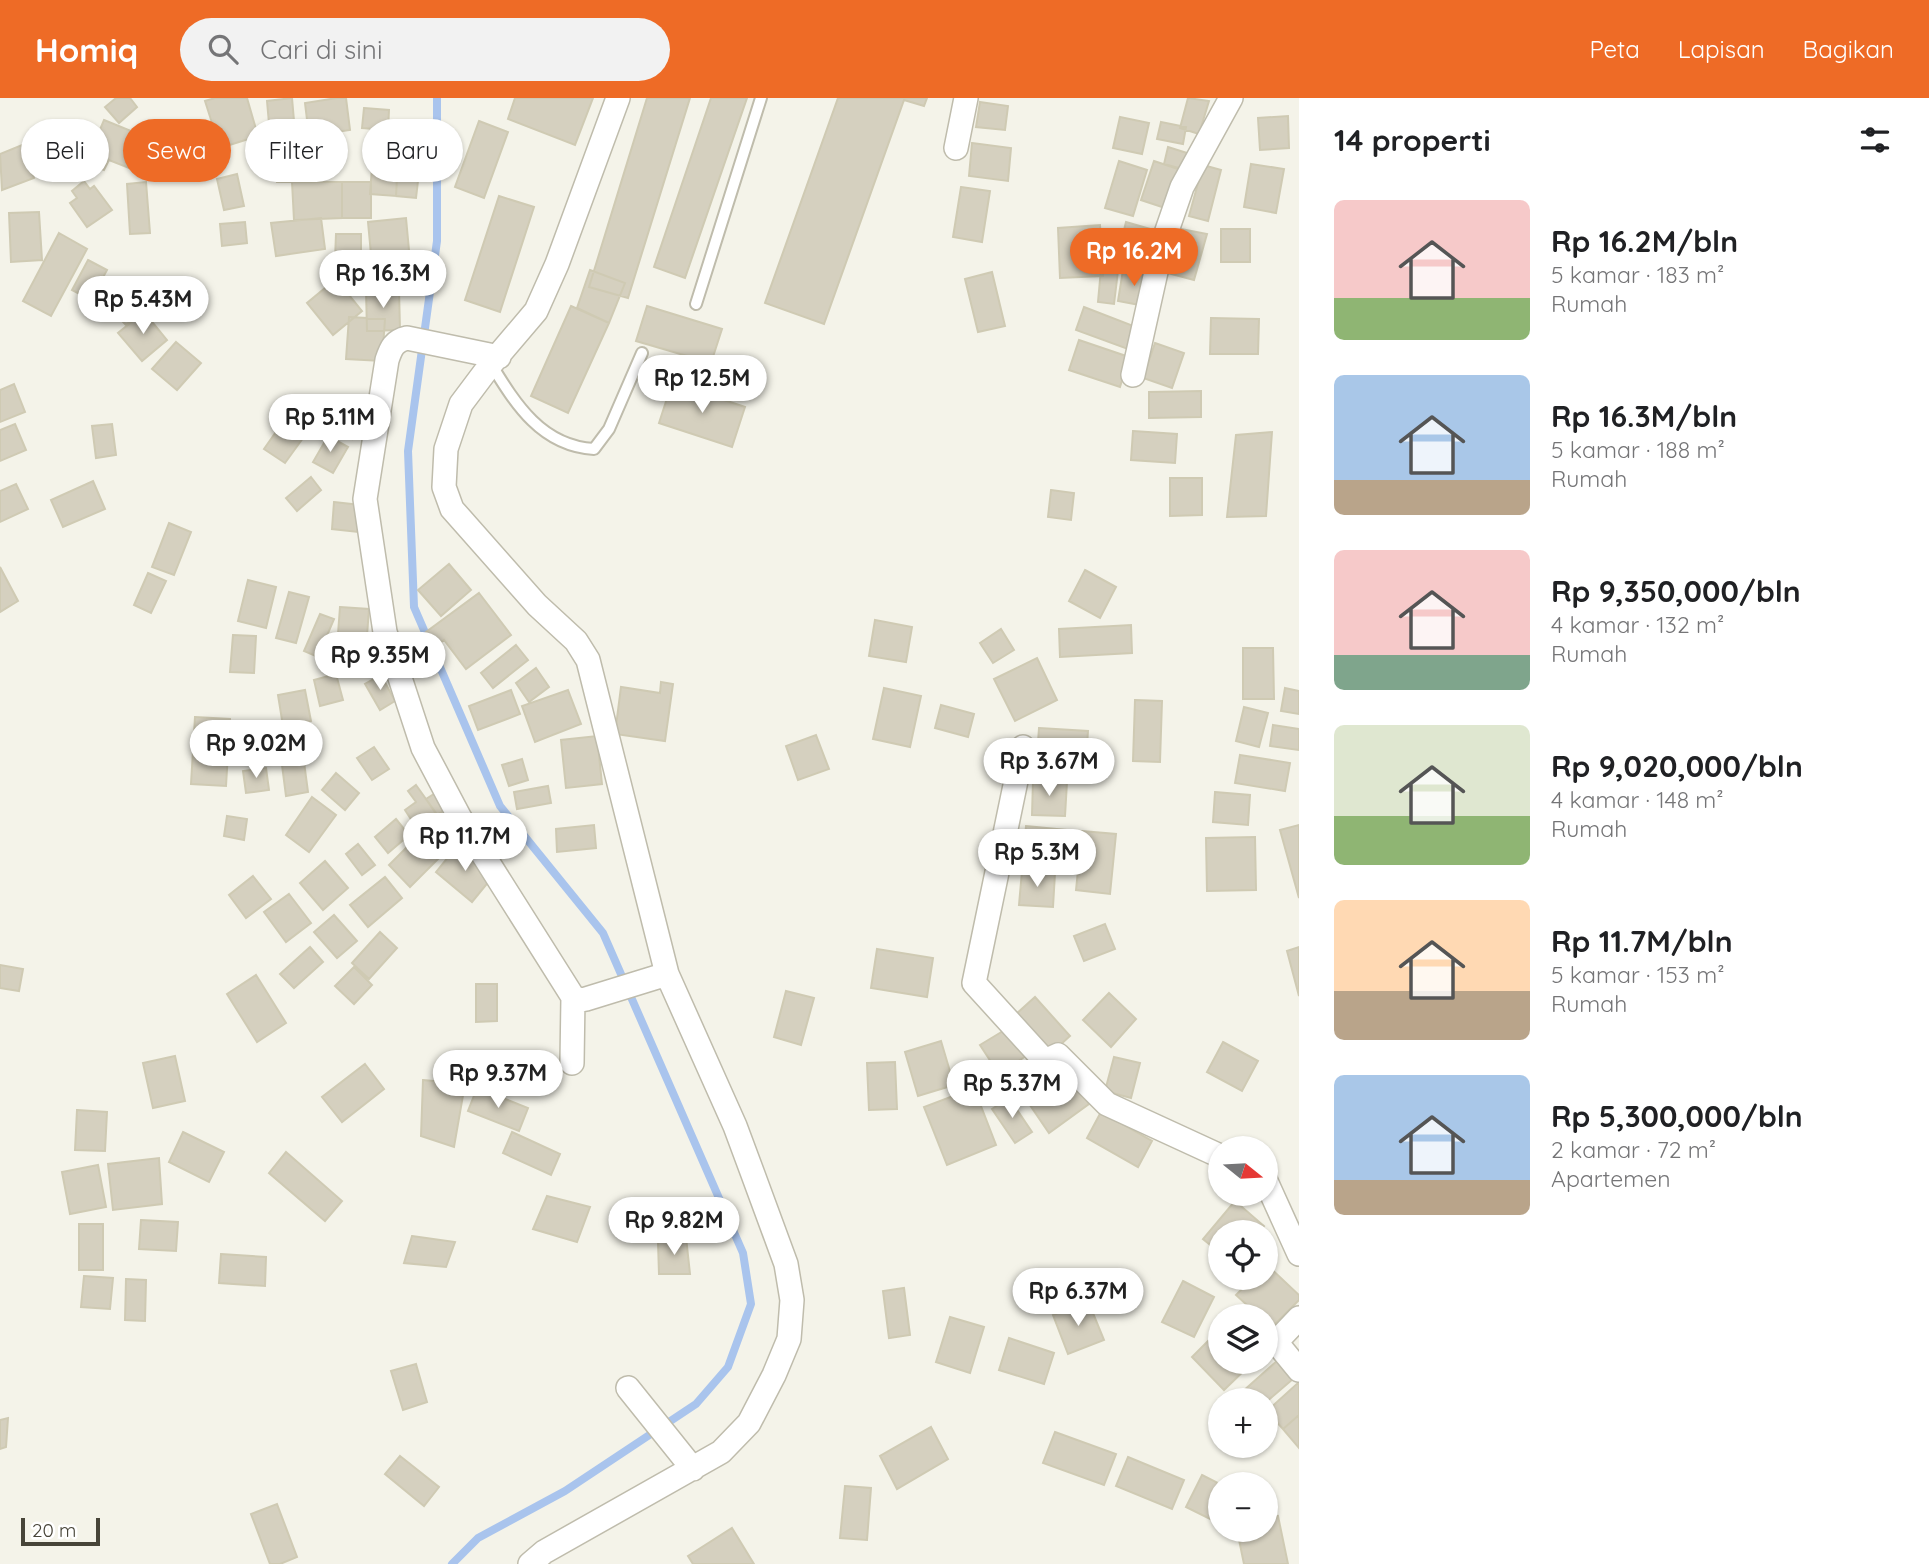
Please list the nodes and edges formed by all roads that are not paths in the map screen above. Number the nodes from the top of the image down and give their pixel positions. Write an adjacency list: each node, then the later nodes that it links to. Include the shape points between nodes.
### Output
1 (618, 98): 8 (street, via 536,312)
2 (761, 98): 6 (lane)
3 (966, 98): 5 (street)
4 (1231, 98): 9 (street, via 1182,187 1161,245)
5 (956, 148)
6 (696, 304)
7 (642, 353): 8 (lane, via 609,429 594,449 574,448 544,431 517,406)
8 (495, 361): 11 (street, via 461,404 446,449 444,487 452,509 576,640 588,660); 12 (street, via 407,338 399,340 387,360 365,499 385,632 423,748 460,818)
9 (1133, 375)
10 (1023, 747): 14 (street, via 974,983 1045,1061 1058,1055 1107,1104)
11 (656, 977): 12 (street); 20 (street, via 747,1158 786,1264 792,1300 789,1339 749,1423 721,1452)
12 (582, 997): 13 (street)
13 (572, 1063)
14 (1208, 1150)
15 (1277, 1206): 16 (street)
16 (1299, 1254)
17 (1299, 1318): 18 (street, via 1276,1342)
18 (1299, 1370)
19 (628, 1388): 20 (street)
20 (693, 1469): 21 (street)
21 (530, 1564)

